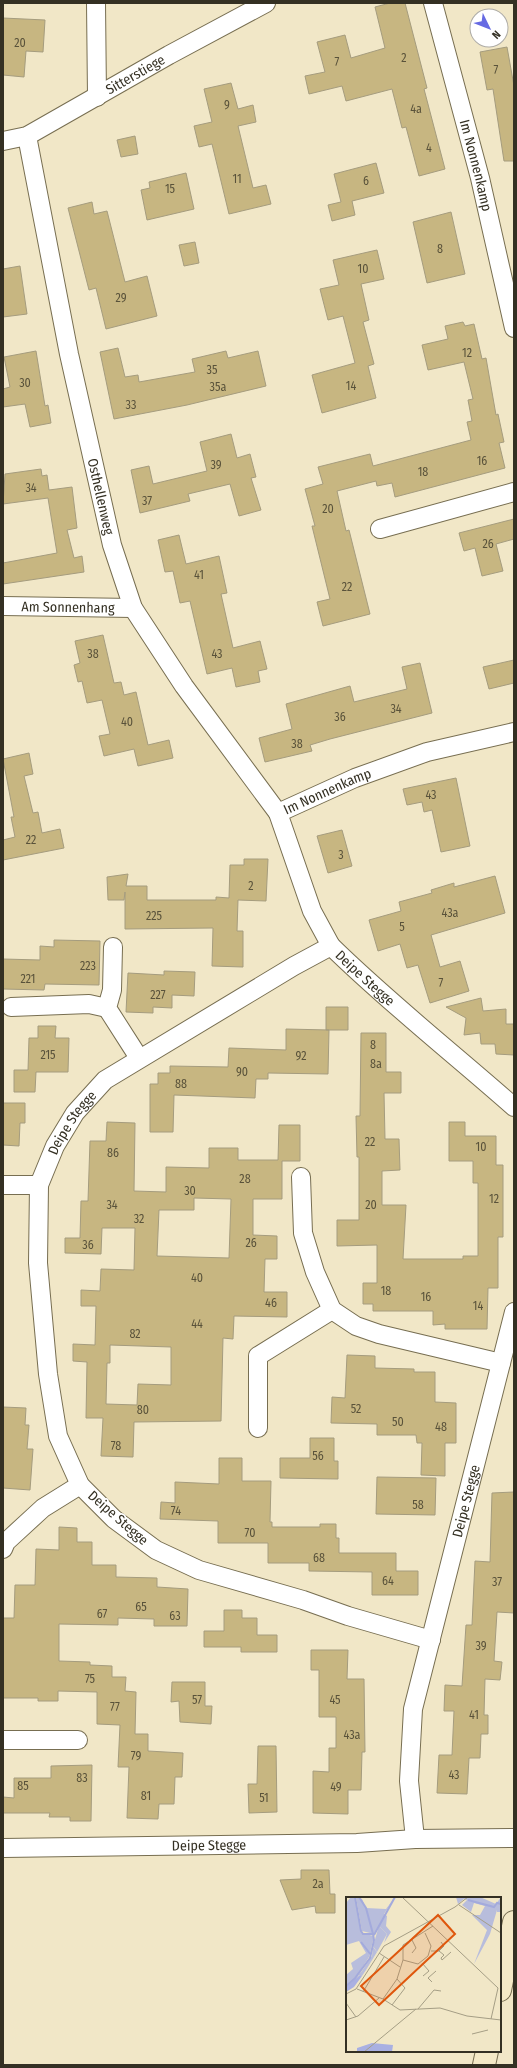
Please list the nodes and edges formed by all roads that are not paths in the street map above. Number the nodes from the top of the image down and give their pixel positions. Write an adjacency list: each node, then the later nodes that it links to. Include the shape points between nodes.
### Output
1 (96, 3): 4 (street)
2 (266, 3): 4 (street, Sitterstiege)
3 (433, 3): 7 (street, Im Nonnenkamp, via 480,178)
4 (97, 97): 5 (street, Sitterstiege)
5 (27, 136): 6 (street, Sitterstiege); 11 (street, Osthellenweg, via 69,354 112,545)
6 (3, 141)
7 (514, 328)
8 (514, 492): 9 (street)
9 (380, 529)
10 (3, 606): 11 (street, Am Sonnenhang)
11 (133, 608): 13 (street, Osthellenweg, via 184,686)
12 (514, 732): 13 (street, Im Nonnenkamp, via 427,752 355,778)
13 (278, 813): 14 (street, Im Nonnenkamp, via 312,911)
14 (331, 946): 18 (street, Deipe Stegge); 19 (street, Deipe Stegge, via 368,983 456,1055)
15 (113, 947): 17 (street, via 112,990)
16 (11, 1008): 17 (street, via 89,1004)
17 (107, 1008): 18 (street)
18 (139, 1058): 22 (street, Deipe Stegge, via 105,1080 75,1113 55,1146)
19 (514, 1107)
20 (301, 1177): 23 (street, via 303,1233)
21 (3, 1185): 22 (street)
22 (39, 1185): 27 (street, Deipe Stegge, via 38,1263 48,1374 58,1436)
23 (332, 1310): 25 (street, via 356,1326 379,1334); 26 (street, via 258,1356)
24 (514, 1312): 25 (street, Deipe Stegge)
25 (501, 1363): 29 (street, Deipe Stegge)
26 (258, 1428)
27 (80, 1485): 28 (street, Deipe Stegge, via 43,1508 6,1542); 29 (street, Deipe Stegge, via 114,1519 156,1550 199,1570)
28 (3, 1549)
29 (430, 1640): 33 (street, Deipe Stegge, via 413,1709 409,1781)
30 (3, 1740): 31 (street)
31 (78, 1740)
32 (514, 1838): 33 (street, Deipe Stegge)
33 (415, 1839): 34 (street, Deipe Stegge, via 357,1843)
34 (3, 1848)
35 (514, 1922): 36 (main road)
36 (501, 1985)
37 (487, 2052): 38 (main road)
38 (484, 2065)

